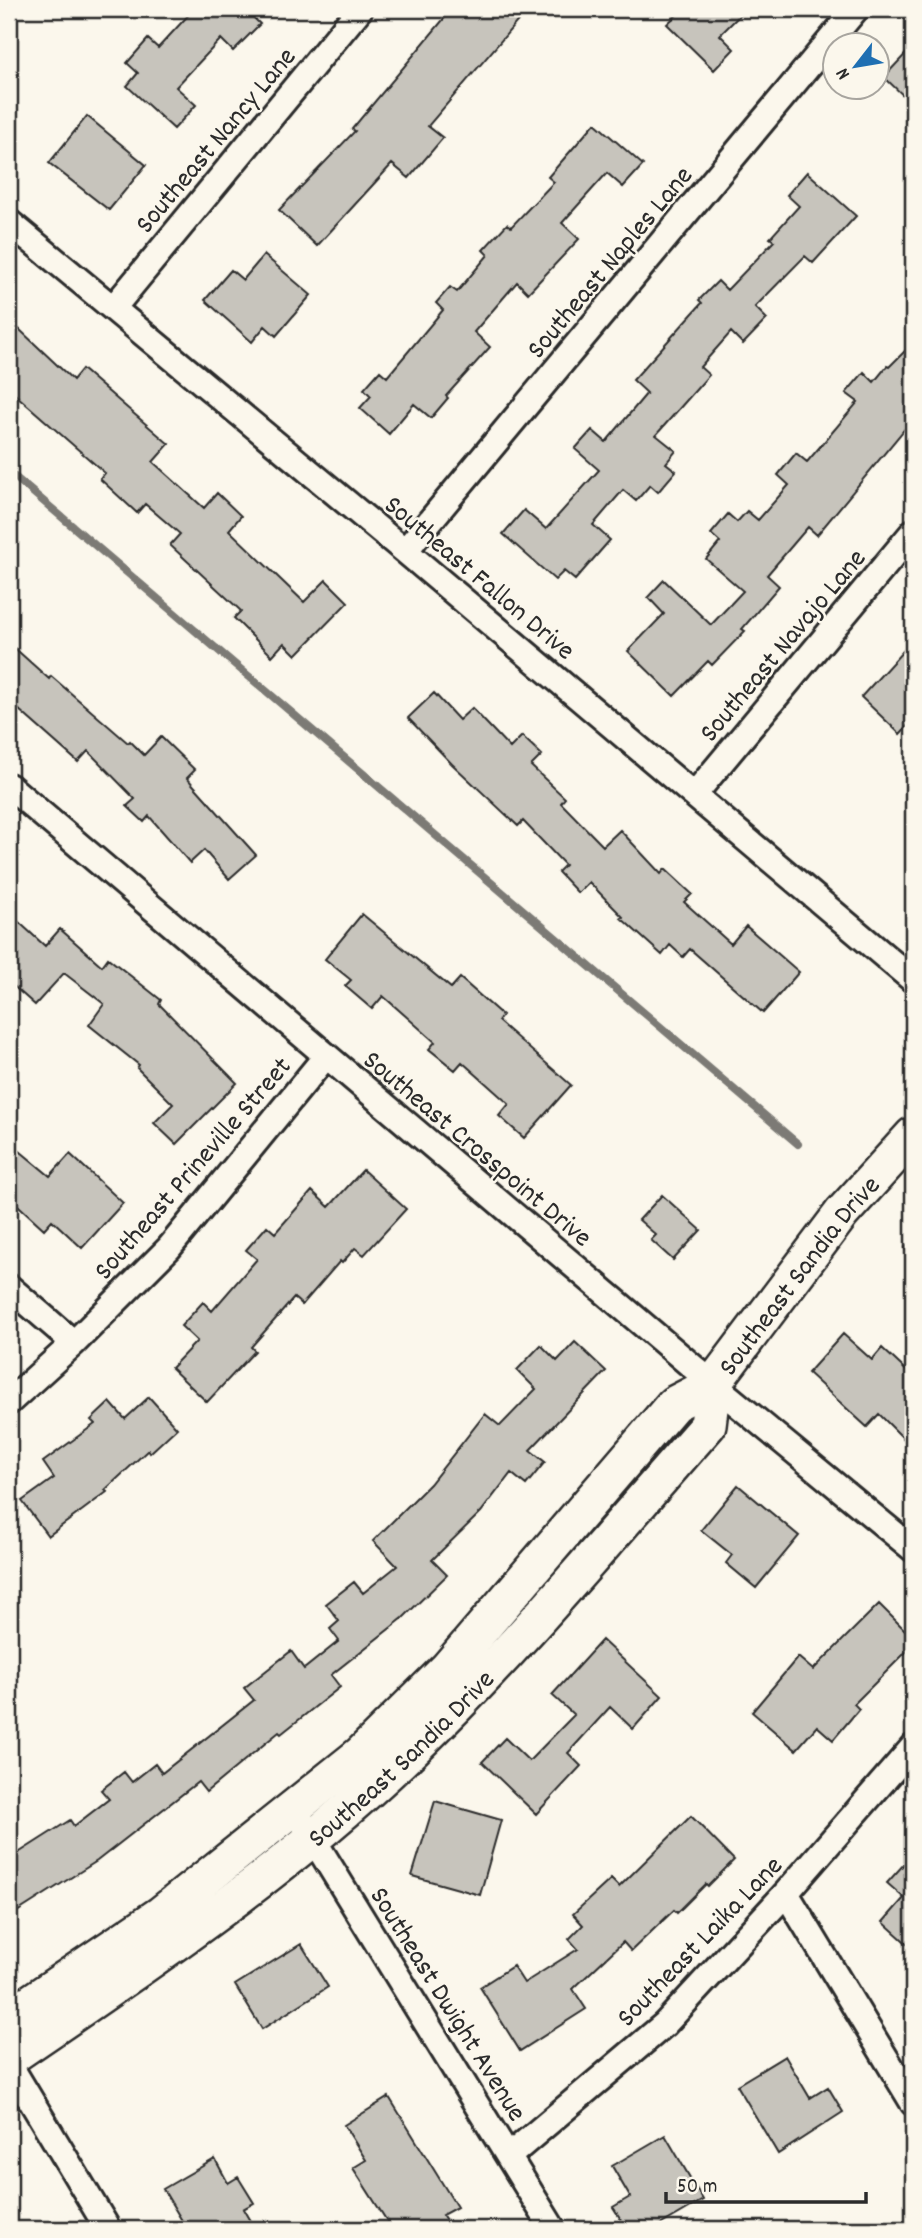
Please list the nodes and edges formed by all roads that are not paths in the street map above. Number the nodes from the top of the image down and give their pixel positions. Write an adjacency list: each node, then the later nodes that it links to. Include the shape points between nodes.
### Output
1 (360, 9): 4 (street, Southeast Nancy Lane)
2 (856, 9): 6 (street, Southeast Naples Lane)
3 (9, 222): 4 (street, Southeast Fallon Drive)
4 (114, 307): 6 (street, Southeast Fallon Drive)
5 (913, 533): 8 (street, Southeast Navajo Lane)
6 (405, 551): 8 (street, Southeast Fallon Drive)
7 (9, 786): 10 (street, Southeast Crosspoint Drive)
8 (694, 795): 9 (street, Southeast Fallon Drive)
9 (913, 979)
10 (326, 1056): 13 (street, Southeast Prineville Street, via 169,1248); 14 (street, Southeast Crosspoint Drive)
11 (913, 1135): 14 (street, Southeast Sandia Drive, via 842,1213)
12 (9, 1287): 13 (street)
13 (74, 1343): 15 (street, Southeast Prineville Street)
14 (713, 1384): 16 (street, Southeast Crosspoint Drive); 18 (street, Southeast Sandia Drive, via 674,1404 448,1668 361,1754); 19 (street, Southeast Sandia Drive, via 708,1425 501,1661 411,1751)
15 (9, 1402)
16 (913, 1549)
17 (913, 1747): 20 (street, Southeast Laika Lane)
18 (293, 1810): 19 (street, Southeast Dwight Avenue); 21 (street, Southeast Sandia Drive, via 161,1914)
19 (313, 1838): 22 (street, Southeast Sandia Drive, via 186,1937); 25 (street, Southeast Dwight Avenue)
20 (786, 1893): 24 (street); 25 (street, Southeast Laika Lane, via 665,2024)
21 (9, 2017)
22 (9, 2058)
23 (9, 2064): 26 (street)
24 (913, 2104)
25 (509, 2156): 27 (street, Southeast Dwight Avenue)
26 (108, 2229)
27 (553, 2229)

